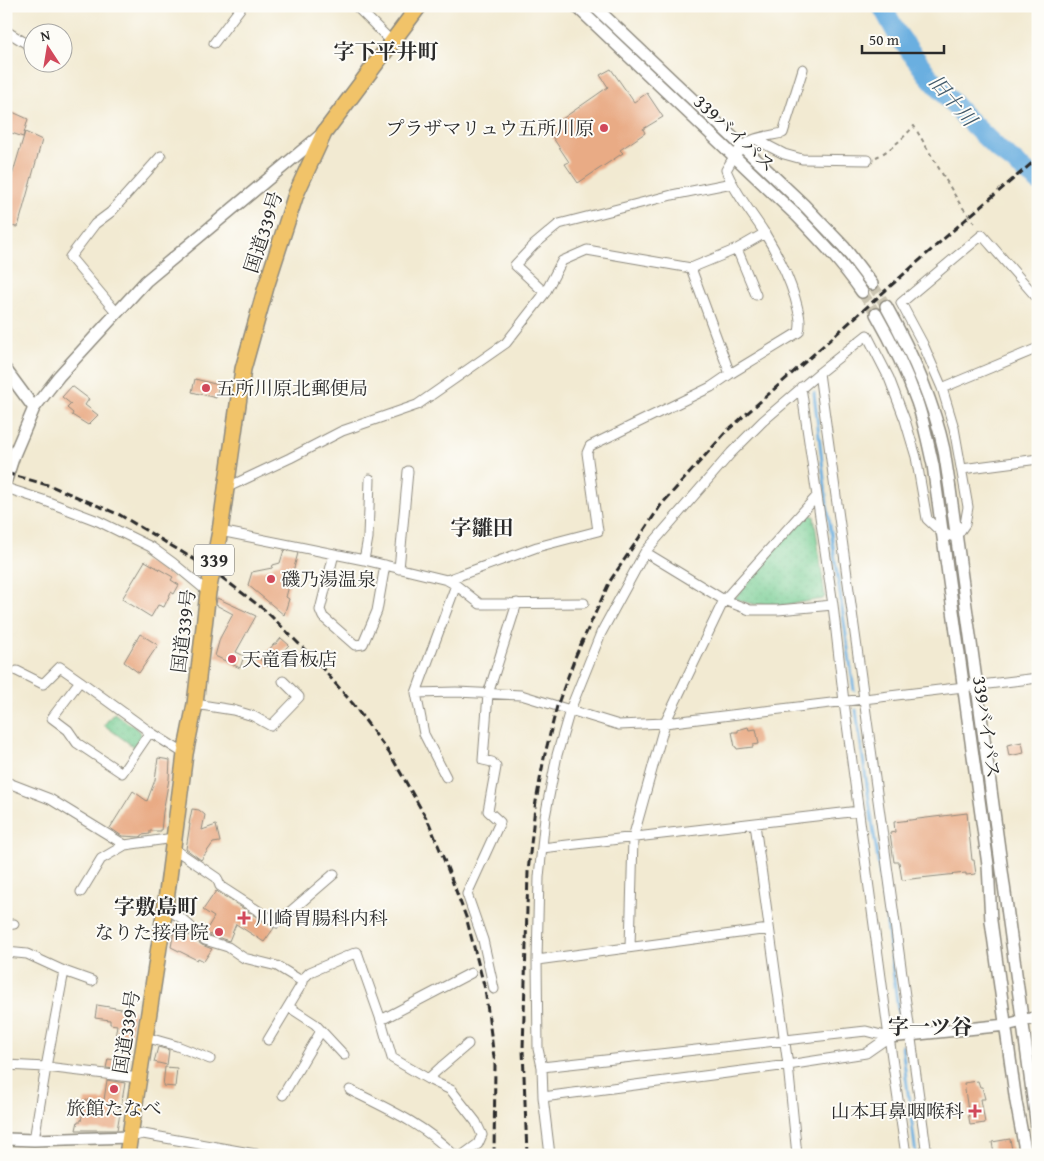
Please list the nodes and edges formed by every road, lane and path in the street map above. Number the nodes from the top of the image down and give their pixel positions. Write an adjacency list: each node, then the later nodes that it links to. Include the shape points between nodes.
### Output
1 (242, 6): 9 (street)
2 (356, 6): 8 (street)
3 (419, 6): 8 (highway, 国道339号 / 339)
4 (576, 6): 15 (street, 339バイパス)
5 (594, 6): 13 (street)
6 (6, 31): 7 (street)
7 (22, 41)
8 (392, 42): 11 (highway, 国道339号 / 339)
9 (214, 43)
10 (803, 69): 12 (street, via 783,133)
11 (324, 132): 28 (street, via 146,281); 43 (highway, 国道339号 / 339, via 296,194 266,287 244,369)
12 (755, 139): 13 (street); 16 (street, via 802,159)
13 (742, 147): 15 (street); 22 (street, via 825,226)
14 (161, 156): 28 (street, via 111,212 95,224 70,257)
15 (734, 156): 17 (street, via 726,170); 23 (street, 339バイパス, via 814,234)
16 (868, 160): 19 (path, via 891,148 914,126 964,211)
17 (732, 184): 18 (street); 24 (street, via 672,195 559,224 515,265)
18 (765, 233): 20 (street); 33 (street, via 791,287 801,324 799,332)
19 (982, 235): 26 (street); 35 (street, via 901,302 924,344)
20 (737, 249): 21 (street); 25 (street)
21 (691, 268): 24 (street, via 588,250 562,261); 33 (street)
22 (872, 284)
23 (862, 292)
24 (545, 293): 43 (street, via 506,343 417,405 342,431)
25 (756, 295)
26 (1038, 300)
27 (886, 306): 47 (street, via 908,347 932,406 944,450)
28 (117, 313): 36 (street)
29 (876, 314): 46 (street, 339バイパス, via 896,351 917,403 933,465)
30 (1038, 348): 35 (street)
31 (6, 370): 36 (street)
32 (819, 373): 34 (street); 46 (street, via 866,335 889,378 905,420 916,457 926,519); 67 (street)
33 (730, 374): 53 (street, via 711,387 590,446 586,453 598,531 537,547)
34 (801, 387): 44 (street); 48 (street, via 731,453)
35 (942, 388): 38 (street)
36 (34, 408): 41 (street)
37 (1038, 459): 38 (street)
38 (962, 469): 47 (street, via 968,507 965,524)
39 (408, 471): 52 (street)
40 (370, 478): 50 (street)
41 (6, 480)
42 (6, 488): 54 (street, via 98,521 150,547)
43 (226, 488): 45 (highway, 国道339号 / 339)
44 (817, 496): 55 (street); 58 (street)
45 (220, 531): 49 (street); 54 (highway, 国道339号 / 339)
46 (943, 534): 47 (street); 64 (street, 339バイパス)
47 (956, 537): 63 (street)
48 (645, 552): 55 (street); 70 (street, via 601,633)
49 (334, 554): 50 (street); 51 (street, via 320,610 323,617 355,645 364,644 377,611)
50 (364, 560): 51 (street)
51 (385, 565): 52 (street)
52 (399, 568): 53 (street)
53 (452, 582): 56 (street, via 480,604); 65 (street)
54 (208, 592): 69 (highway, 国道339号 / 339)
55 (724, 600): 58 (street, via 750,610); 71 (street)
56 (517, 603): 57 (street); 66 (street)
57 (584, 603)
58 (833, 605): 68 (street)
59 (16, 671): 61 (street, via 43,684 60,667)
60 (1038, 678): 63 (street)
61 (80, 681): 72 (street); 72 (street, via 52,718 68,730 77,743 122,773)
62 (283, 681): 69 (street, via 299,698 271,726 233,710)
63 (977, 686): 64 (street); 97 (street)
64 (964, 687): 67 (street); 98 (street, 339バイパス)
65 (416, 693): 66 (street); 74 (street, via 424,734)
66 (488, 694): 70 (street, via 521,695); 93 (street, via 483,760 492,762 496,767 488,811 500,822 467,894 483,940)
67 (864, 699): 68 (street); 100 (street)
68 (844, 702): 71 (street); 76 (street)
69 (195, 704): 73 (highway, 国道339号 / 339)
70 (570, 710): 71 (street, via 619,724); 81 (street, via 552,776)
71 (665, 723): 78 (street)
72 (150, 732): 73 (street)
73 (185, 754): 79 (highway, 国道339号 / 339)
74 (446, 777)
75 (6, 782): 80 (street, via 50,799)
76 (859, 811): 77 (street); 102 (street)
77 (755, 824): 78 (street); 85 (street)
78 (633, 838): 81 (street); 86 (street)
79 (173, 843): 80 (street); 82 (street, via 217,878 220,886 277,923); 84 (highway, 国道339号 / 339)
80 (125, 845): 83 (street, via 101,859)
81 (542, 848): 88 (street)
82 (334, 874)
83 (81, 892)
84 (165, 908): 92 (street, via 205,940 228,947 244,958 277,966); 101 (highway, 国道339号 / 339)
85 (769, 929): 86 (street); 103 (street)
86 (630, 948): 88 (street)
87 (6, 952): 89 (street, via 27,954)
88 (537, 960): 111 (street, via 538,1049)
89 (64, 971): 91 (street); 110 (street)
90 (472, 973): 96 (street)
91 (92, 981)
92 (303, 982): 94 (street); 96 (street, via 310,972 357,952)
93 (494, 989)
94 (289, 1007): 99 (street); 104 (street)
95 (1038, 1017): 97 (street)
96 (381, 1020): 113 (street, via 392,1058)
97 (1023, 1021): 98 (street); 117 (street)
98 (1006, 1025): 100 (street); 129 (street, 339バイパス)
99 (321, 1031): 106 (street); 115 (street)
100 (910, 1036): 102 (street); 128 (street)
101 (145, 1037): 107 (street); 112 (highway, 国道339号 / 339)
102 (889, 1037): 103 (street, via 866,1031); 109 (street, via 866,1053); 127 (street)
103 (784, 1039): 109 (street); 111 (street)
104 (268, 1040)
105 (468, 1044): 113 (street)
106 (344, 1055)
107 (210, 1059)
108 (6, 1065): 110 (street)
109 (788, 1065): 116 (street); 126 (street)
110 (46, 1067): 112 (street); 120 (street)
111 (542, 1067): 116 (street)
112 (139, 1078): 118 (highway, 国道339号 / 339)
113 (428, 1079): 124 (street, via 451,1090 482,1135 478,1144)
114 (350, 1090): 123 (street, via 405,1118)
115 (283, 1095)
116 (543, 1097): 125 (street)
117 (1038, 1134)
118 (130, 1137): 120 (street); 121 (highway, 国道339号 / 339); 122 (street, via 143,1134)
119 (6, 1139): 120 (street)
120 (34, 1140)
121 (127, 1155)
122 (262, 1155)
123 (454, 1155)
124 (463, 1155)
125 (550, 1155)
126 (797, 1155)
127 (906, 1155)
128 (927, 1155)
129 (1026, 1155)

